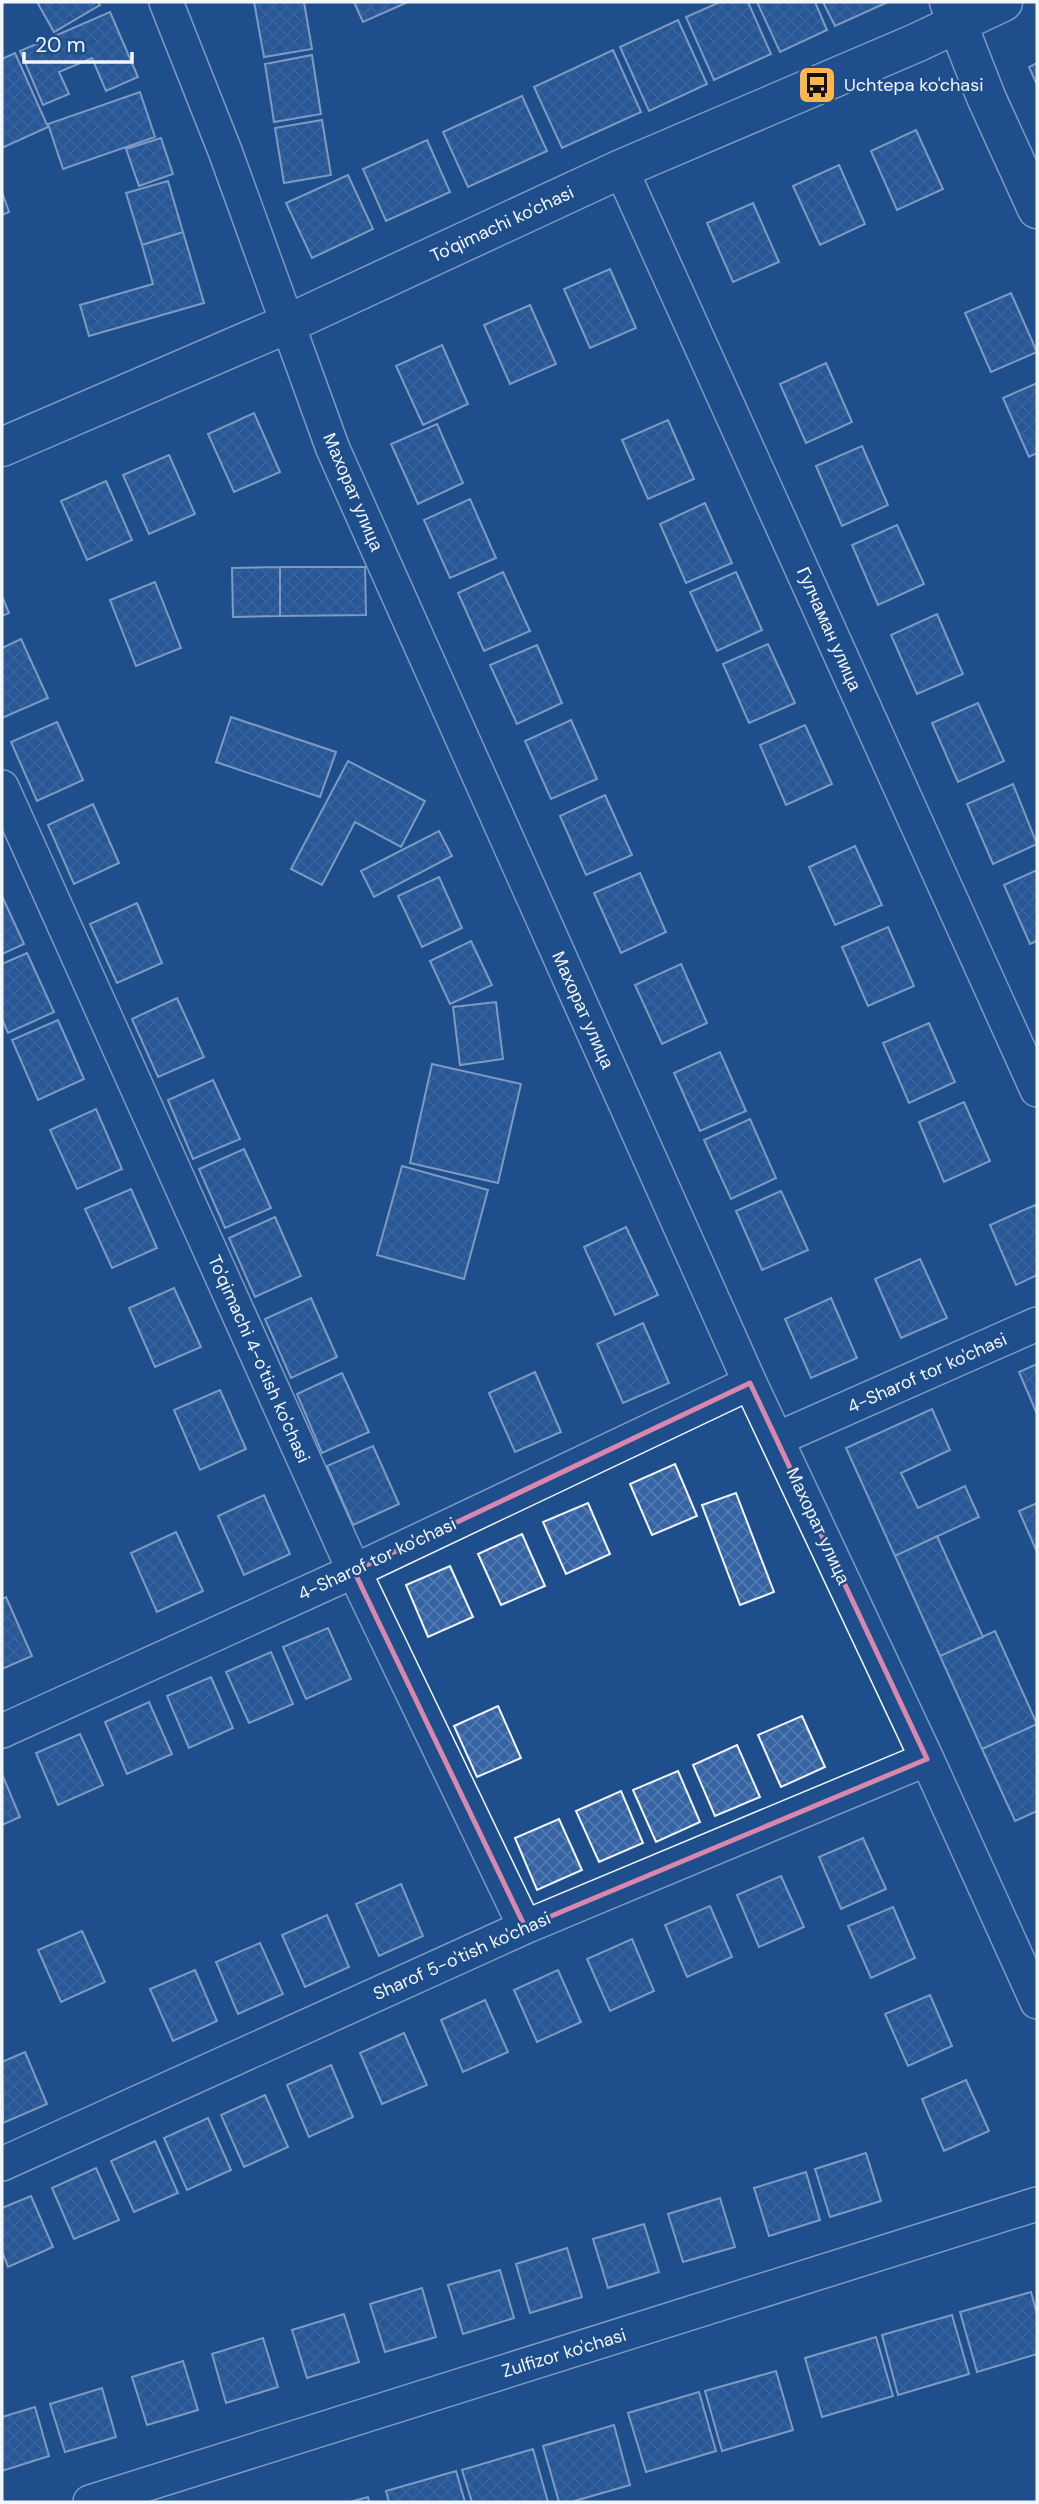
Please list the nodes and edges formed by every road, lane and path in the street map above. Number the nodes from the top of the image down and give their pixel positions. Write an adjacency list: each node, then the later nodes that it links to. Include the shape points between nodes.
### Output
1 (1003, 2): 3 (main road, To'qimachi ko'chasi)
2 (171, 3): 6 (street, Махорат улица)
3 (953, 12): 4 (main road, To'qimachi ko'chasi, via 916,43); 5 (main road)
4 (621, 169): 6 (main road, To'qimachi ko'chasi); 9 (street, Гулчаман улица)
5 (1037, 209)
6 (287, 324): 7 (main road, To'qimachi ko'chasi); 11 (street, Махорат улица, via 333,449)
7 (2, 447)
8 (2, 787): 13 (street, To'qimachi 4-o'tish ko'chasi)
9 (1037, 1090)
10 (1037, 1324): 12 (street, 4-Sharof tor ko'chasi)
11 (750, 1383): 12 (street, Махорат улица); 13 (street, 4-Sharof tor ko'chasi)
12 (777, 1439): 15 (street, Махорат улица)
13 (354, 1571): 14 (street, 4-Sharof tor ko'chasi); 16 (street, To'qimachi 4-o'tish ko'chasi)
14 (2, 1731)
15 (927, 1759): 16 (street, Sharof 5-o'tish ko'chasi); 17 (street, Махорат улица)
16 (526, 1927): 18 (street, Sharof 5-o'tish ko'chasi)
17 (1037, 2002)
18 (2, 2164)
19 (1037, 2204): 20 (street, Zulfizor ko'chasi)
20 (90, 2502)

